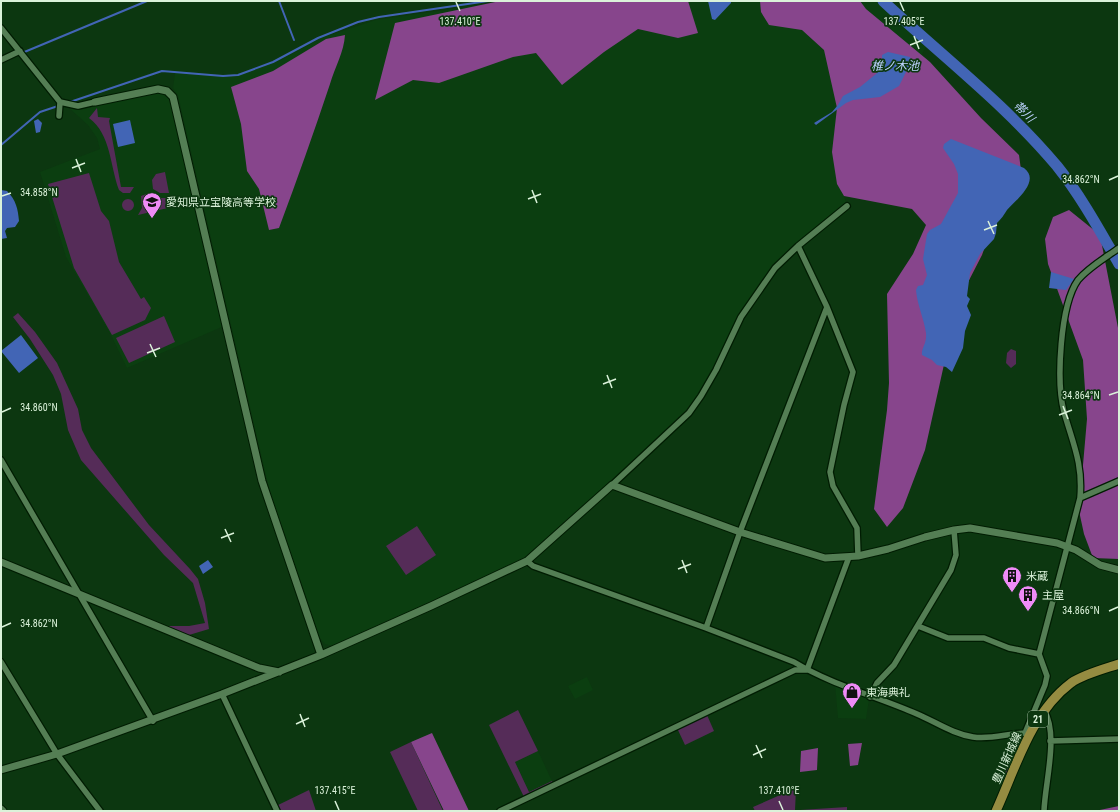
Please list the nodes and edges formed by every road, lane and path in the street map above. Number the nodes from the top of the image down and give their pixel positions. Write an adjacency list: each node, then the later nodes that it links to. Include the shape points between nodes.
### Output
1 (1, 28): 2 (street)
2 (20, 51): 3 (street); 4 (street)
3 (1, 60)
4 (60, 102): 5 (street, via 78,106); 6 (street)
5 (95, 102): 27 (street, via 158,89 167,91 173,97 262,481)
6 (59, 116)
7 (847, 206): 8 (street)
8 (798, 246): 10 (street); 13 (street, via 775,268 742,317 716,370 689,413)
9 (1119, 248): 14 (street, via 1092,266 1079,280 1065,316 1061,359 1062,400 1081,468)
10 (827, 307): 16 (street); 18 (street, via 853,372 830,472 833,486 857,528)
11 (1, 460): 23 (street)
12 (1119, 481): 14 (street)
13 (612, 485): 16 (street); 20 (street)
14 (1080, 498): 17 (street)
15 (954, 530): 17 (street, via 970,528 1047,540); 18 (street); 24 (street, via 956,556 951,570)
16 (740, 532): 19 (street, via 825,558); 25 (street)
17 (1067, 546): 22 (street, via 1100,565); 26 (street)
18 (858, 556): 19 (street)
19 (849, 557): 30 (street)
20 (527, 561): 25 (street, via 533,566); 27 (street)
21 (1, 562): 23 (street)
22 (1119, 570)
23 (79, 594): 31 (street, via 259,668); 35 (street)
24 (918, 626): 26 (street, via 948,638 984,638 1009,648); 33 (street, via 894,665 877,683)
25 (706, 628): 30 (street, via 794,662)
26 (1039, 654): 36 (street, via 1047,676 1046,685)
27 (321, 656): 31 (street)
28 (1, 662): 39 (street)
29 (1119, 664): 34 (main road, 豊川新城線 / 21, via 1071,683)
30 (807, 670): 33 (street); 43 (street, via 795,670)
31 (279, 672): 32 (street)
32 (222, 694): 35 (street); 42 (street)
33 (870, 697): 36 (street, via 916,714 958,734 988,738)
34 (1044, 710): 36 (main road, 豊川新城線 / 21); 38 (street, via 1049,719)
35 (153, 721): 39 (street)
36 (1028, 733): 44 (main road, 豊川新城線 / 21)
37 (1119, 739): 38 (street)
38 (1050, 741): 45 (street)
39 (57, 754): 40 (street); 41 (street)
40 (1, 770)
41 (100, 811)
42 (277, 811)
43 (500, 811)
44 (996, 811)
45 (1044, 811)

